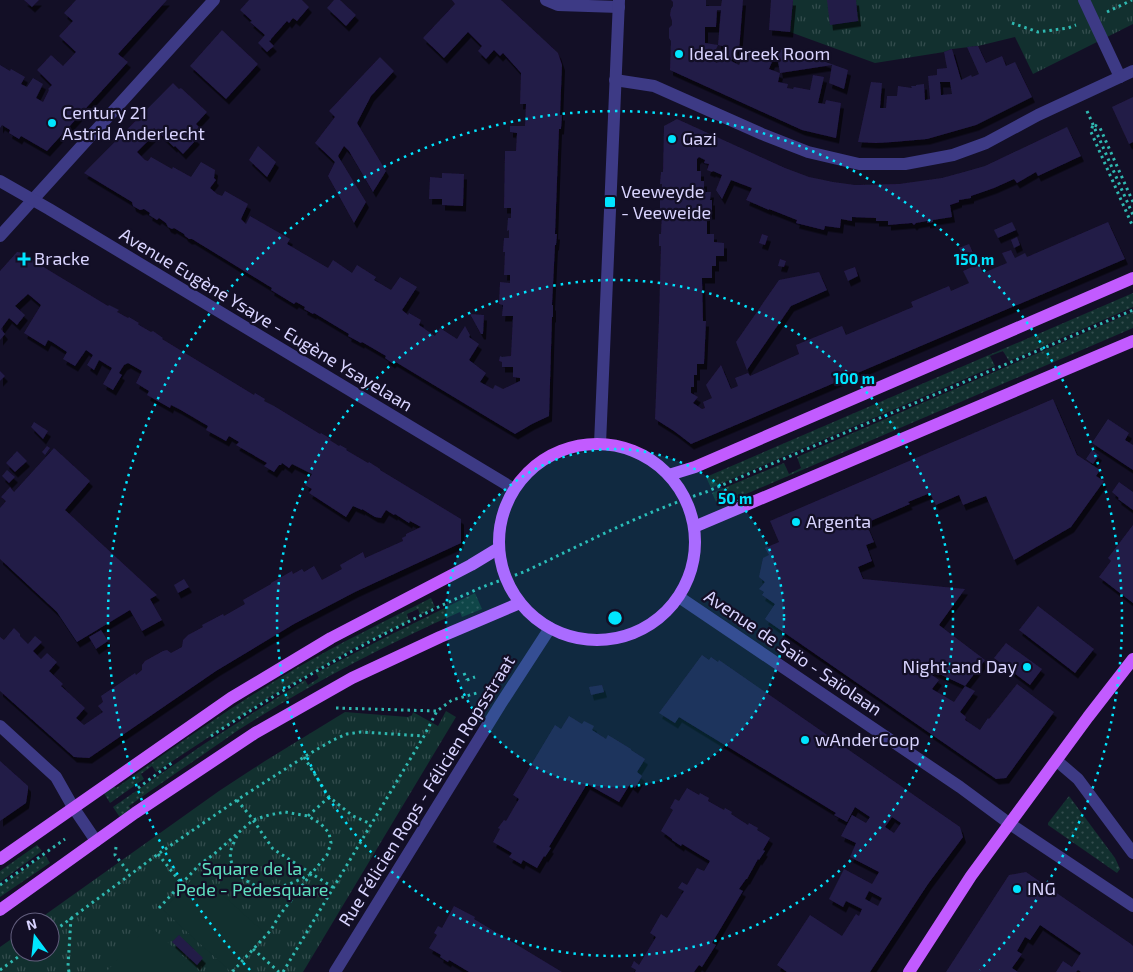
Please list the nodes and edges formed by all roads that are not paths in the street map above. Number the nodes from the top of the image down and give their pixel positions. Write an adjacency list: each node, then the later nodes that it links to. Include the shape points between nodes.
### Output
1 (214, 0): 9 (street)
2 (546, 0): 4 (street, via 558,5)
3 (1084, 0): 6 (street)
4 (619, 4): 7 (street)
5 (1133, 71): 6 (street)
6 (1120, 77): 7 (street, via 986,143 953,155 905,164 859,164 808,152 654,86)
7 (615, 80): 13 (street)
8 (0, 181): 9 (street, Avenue Eugène Ysaye - Eugène Ysayelaan)
9 (33, 200): 10 (street); 15 (street, Avenue Eugène Ysaye - Eugène Ysayelaan)
10 (0, 236)
11 (1133, 278): 14 (main road, via 695,467)
12 (1133, 341): 16 (main road)
13 (600, 444): 14 (main road, via 630,449); 15 (main road, via 560,450 542,460)
14 (669, 475): 16 (main road, via 686,499)
15 (514, 489): 17 (main road, via 499,528)
16 (694, 527): 18 (main road, via 693,563)
17 (498, 548): 19 (main road, via 505,578); 24 (main road, via 331,638 231,698)
18 (678, 597): 20 (main road, via 663,615 643,629 620,637 596,640 572,637); 25 (street, Avenue de Saïo - Saïolaan)
19 (520, 603): 20 (main road); 26 (main road, via 405,653 325,693 255,733)
20 (550, 628): 31 (street, Rue Félicien Rops - Félicien Ropsstraat)
21 (1133, 660): 23 (main road)
22 (0, 726): 24 (street, via 56,777)
23 (1057, 760): 25 (main road); 27 (street, via 1078,779)
24 (73, 807): 26 (street); 28 (main road)
25 (1010, 824): 29 (street, Avenue de Saïo - Saïolaan); 32 (main road, via 971,876)
26 (96, 841): 30 (main road)
27 (1133, 852)
28 (0, 859)
29 (1133, 906)
30 (0, 910)
31 (335, 972)
32 (909, 972)

